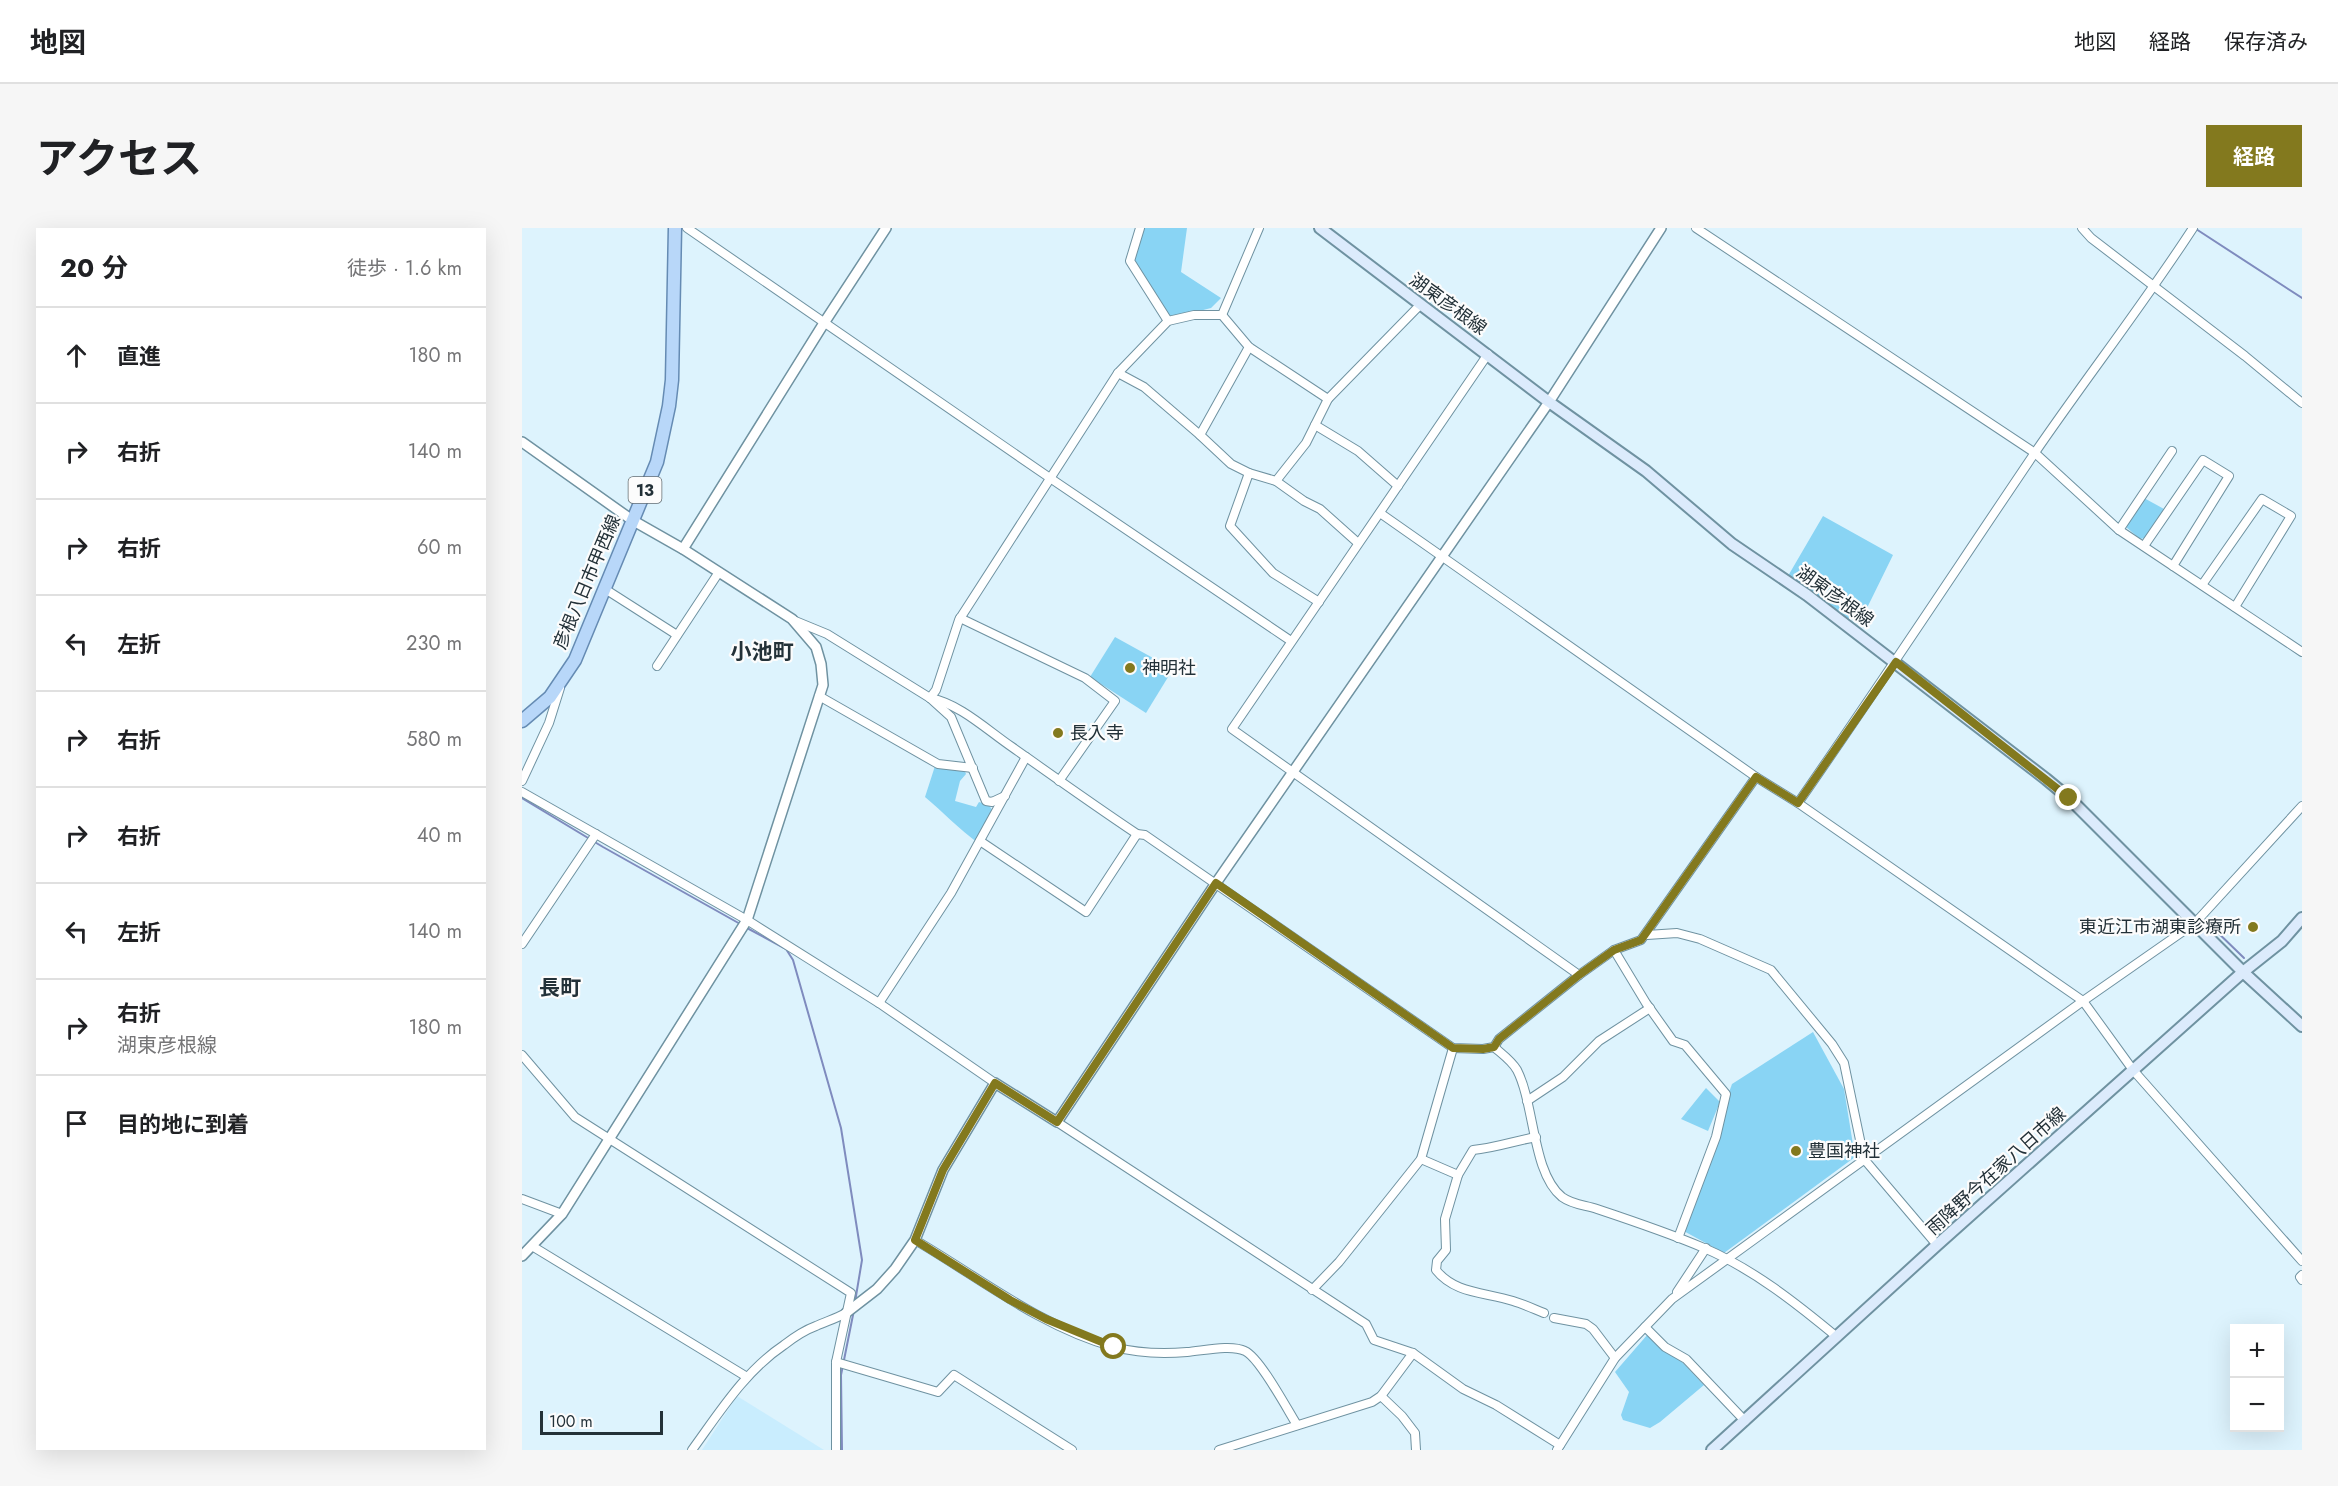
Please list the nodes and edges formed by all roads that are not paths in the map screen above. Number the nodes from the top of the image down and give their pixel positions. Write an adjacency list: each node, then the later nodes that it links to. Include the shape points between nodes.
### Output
1 (675, 228): 33 (main road, 彦根八日市甲西線 / 13, via 669,406 657,462)
2 (687, 228): 16 (street)
3 (886, 228): 16 (street)
4 (1129, 228): 11 (street)
5 (1259, 228): 14 (street)
6 (1320, 228): 13 (main road, 湖東彦根線)
7 (1661, 228): 21 (street)
8 (1696, 228): 27 (street)
9 (2082, 228): 12 (street)
10 (2193, 228): 12 (street)
11 (1139, 231): 15 (street, via 1130,261)
12 (2154, 287): 22 (street); 27 (street)
13 (1420, 305): 18 (main road, 湖東彦根線); 20 (street)
14 (1222, 315): 15 (street, via 1194,315); 17 (street)
15 (1168, 321): 19 (street)
16 (824, 323): 29 (street); 37 (street)
17 (1249, 347): 20 (street); 24 (street)
18 (1488, 354): 21 (main road, 湖東彦根線); 31 (street)
19 (1118, 373): 24 (street, via 1144,387); 29 (street)
20 (1329, 399): 23 (street)
21 (1550, 402): 38 (street); 50 (main road, 湖東彦根線, via 1646,471 1732,544)
22 (2302, 403)
23 (1315, 425): 30 (street); 31 (street, via 1358,451)
24 (1200, 435): 28 (street, via 1231,464)
25 (522, 442): 33 (street)
26 (2172, 451): 34 (street)
27 (2036, 453): 34 (street); 50 (street)
28 (1250, 473): 30 (street); 43 (street, via 1230,526 1273,573)
29 (1050, 478): 45 (street); 48 (street)
30 (1276, 481): 35 (street, via 1320,509)
31 (1398, 486): 32 (street)
32 (1380, 513): 35 (street); 38 (street)
33 (632, 520): 37 (street); 42 (main road, 彦根八日市甲西線 / 13)
34 (2120, 530): 36 (street)
35 (1358, 543): 43 (street)
36 (2144, 546): 39 (street); 39 (street, via 2203,460 2229,476)
37 (683, 549): 40 (street)
38 (1443, 558): 58 (street); 59 (street)
39 (2173, 566): 41 (street)
40 (719, 572): 46 (street); 47 (street)
41 (2202, 585): 44 (street); 44 (street, via 2262,499 2291,516)
42 (605, 589): 47 (street); 52 (main road, 彦根八日市甲西線 / 13)
43 (1319, 602): 48 (street)
44 (2235, 607): 49 (street)
45 (960, 618): 54 (street); 61 (street, via 1085,678 1115,700)
46 (792, 619): 53 (street, via 816,647 823,685); 54 (street, via 827,634)
47 (677, 635): 51 (street)
48 (1292, 641): 58 (street, via 1232,729)
49 (2302, 652)
50 (1896, 662): 64 (street); 72 (main road, 湖東彦根線, via 2069,798)
51 (657, 666)
52 (562, 681): 55 (main road, 彦根八日市甲西線 / 13); 60 (street, via 549,723)
53 (819, 696): 57 (street, via 938,764); 71 (street)
54 (930, 698): 56 (street, via 944,701); 57 (street, via 951,717)
55 (522, 721)
56 (1026, 757): 61 (street); 63 (street)
57 (973, 768): 63 (street, via 986,801)
58 (1293, 772): 69 (street); 77 (street)
59 (1756, 777): 64 (street); 73 (street)
60 (522, 781)
61 (1059, 781): 67 (street)
62 (522, 792): 66 (street)
63 (1005, 796): 68 (street)
64 (1798, 803): 78 (street)
65 (2302, 806): 72 (street)
66 (596, 834): 71 (street); 74 (street)
67 (1137, 834): 68 (street, via 1086,912); 69 (street, via 1145,835)
68 (980, 842): 79 (street)
69 (1216, 883): 83 (street); 88 (street)
70 (2302, 918): 76 (main road, 雨降野今在家八日市線, via 2282,941)
71 (747, 920): 79 (street); 90 (street)
72 (2195, 923): 76 (main road, 湖東彦根線); 78 (street)
73 (1647, 935): 75 (street); 92 (street, via 1677,933 1700,939 1771,970 1844,1063)
74 (522, 944)
75 (1614, 950): 77 (street); 80 (street)
76 (2243, 972): 81 (main road, 湖東彦根線); 85 (main road, 雨降野今在家八日市線)
77 (1579, 975): 82 (street)
78 (2083, 1001): 85 (street); 92 (street)
79 (879, 1003): 86 (street)
80 (1650, 1008): 87 (street, via 1599,1041 1563,1077); 96 (street, via 1673,1041 1685,1045 1726,1094 1716,1137)
81 (2302, 1026)
82 (1494, 1047): 83 (street); 87 (street, via 1515,1067)
83 (1453, 1048): 91 (street)
84 (522, 1055): 90 (street, via 576,1117)
85 (2133, 1070): 98 (main road, 雨降野今在家八日市線); 103 (street)
86 (995, 1083): 88 (street); 97 (street, via 943,1170)
87 (1527, 1101): 89 (street)
88 (1057, 1122): 106 (street)
89 (1536, 1137): 93 (street, via 1473,1150); 96 (street, via 1549,1183 1562,1197 1572,1204)
90 (611, 1138): 95 (street); 108 (street, via 851,1293)
91 (1421, 1159): 93 (street); 106 (street)
92 (1864, 1159): 98 (street); 102 (street)
93 (1458, 1176): 109 (street, via 1445,1219 1446,1250 1437,1261 1436,1270 1461,1290 1514,1301)
94 (522, 1199): 95 (street)
95 (562, 1214): 99 (street)
96 (1678, 1238): 100 (street)
97 (915, 1240): 108 (street, via 877,1290); 119 (street, via 1010,1300 1114,1347 1142,1352 1237,1348 1247,1351 1268,1376)
98 (1937, 1245): 112 (main road, 雨降野今在家八日市線)
99 (532, 1246): 101 (street); 116 (street)
100 (1706, 1248): 102 (street); 107 (street)
101 (522, 1256)
102 (1726, 1259): 107 (street); 112 (street, via 1783,1293)
103 (2302, 1261)
104 (2302, 1275): 105 (street)
105 (2302, 1280)
106 (1312, 1290): 113 (street, via 1366,1324 1374,1340)
107 (1672, 1299): 111 (street)
108 (846, 1313): 115 (street); 116 (street, via 783,1345)
109 (1544, 1313)
110 (1554, 1318): 114 (street, via 1586,1324)
111 (1645, 1327): 114 (street); 118 (street, via 1665,1347 1686,1359)
112 (1837, 1337): 118 (main road, 雨降野今在家八日市線)
113 (1413, 1353): 117 (street); 120 (street, via 1462,1389 1496,1405)
114 (1615, 1358): 120 (street)
115 (836, 1362): 122 (street); 123 (street, via 938,1392 954,1375)
116 (747, 1377): 121 (street)
117 (1381, 1396): 119 (street); 125 (street, via 1415,1433)
118 (1745, 1420): 126 (main road, 雨降野今在家八日市線)
119 (1297, 1425): 124 (street)
120 (1558, 1448)
121 (692, 1450)
122 (837, 1450)
123 (1072, 1450)
124 (1219, 1450)
125 (1416, 1450)
126 (1712, 1450)

